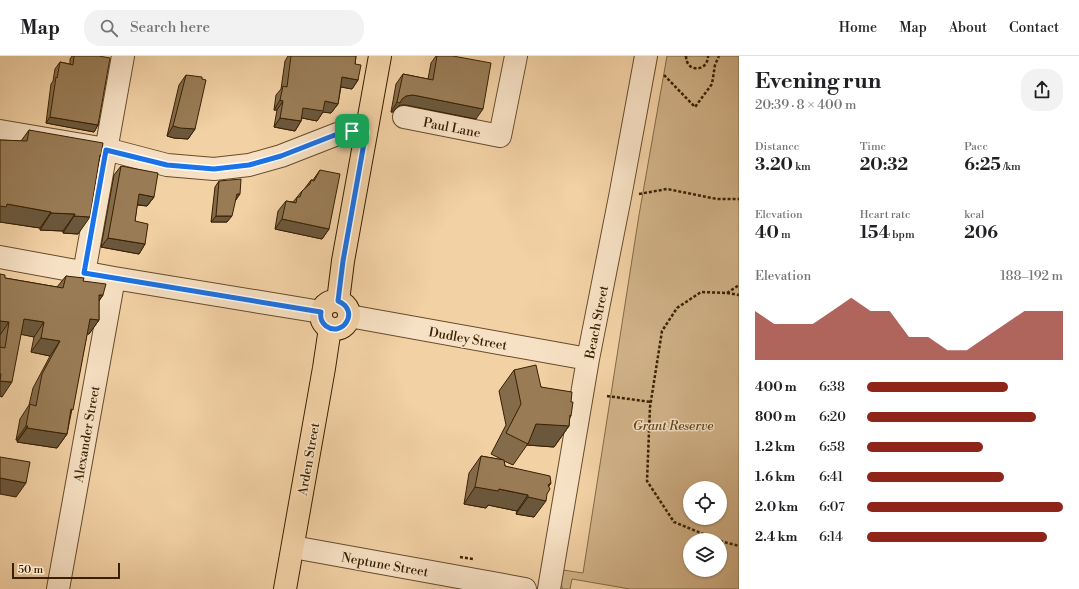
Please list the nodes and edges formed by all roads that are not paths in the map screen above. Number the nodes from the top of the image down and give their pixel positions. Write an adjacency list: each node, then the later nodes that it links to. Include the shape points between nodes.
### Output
1 (123, 56): 8 (street)
2 (380, 56): 7 (main road, Arden Street)
3 (516, 56): 5 (street, Paul Lane, via 500,136)
4 (646, 56): 13 (street, Beach Street)
5 (404, 117)
6 (0, 131): 8 (street)
7 (366, 132): 8 (street, via 340,133 281,156 249,165 214,169 167,165); 12 (main road, Arden Street)
8 (106, 150): 10 (street)
9 (0, 257): 10 (street, Dudley Street)
10 (84, 273): 11 (street, Dudley Street)
11 (114, 278): 12 (street, Dudley Street); 15 (street, Alexander Street)
12 (334, 314): 13 (street, Dudley Street); 14 (main road, Arden Street)
13 (588, 359): 18 (street, Beach Street)
14 (292, 547): 16 (main road, Arden Street); 17 (street, Neptune Street)
15 (58, 589)
16 (285, 589)
17 (525, 589)
18 (549, 589)

